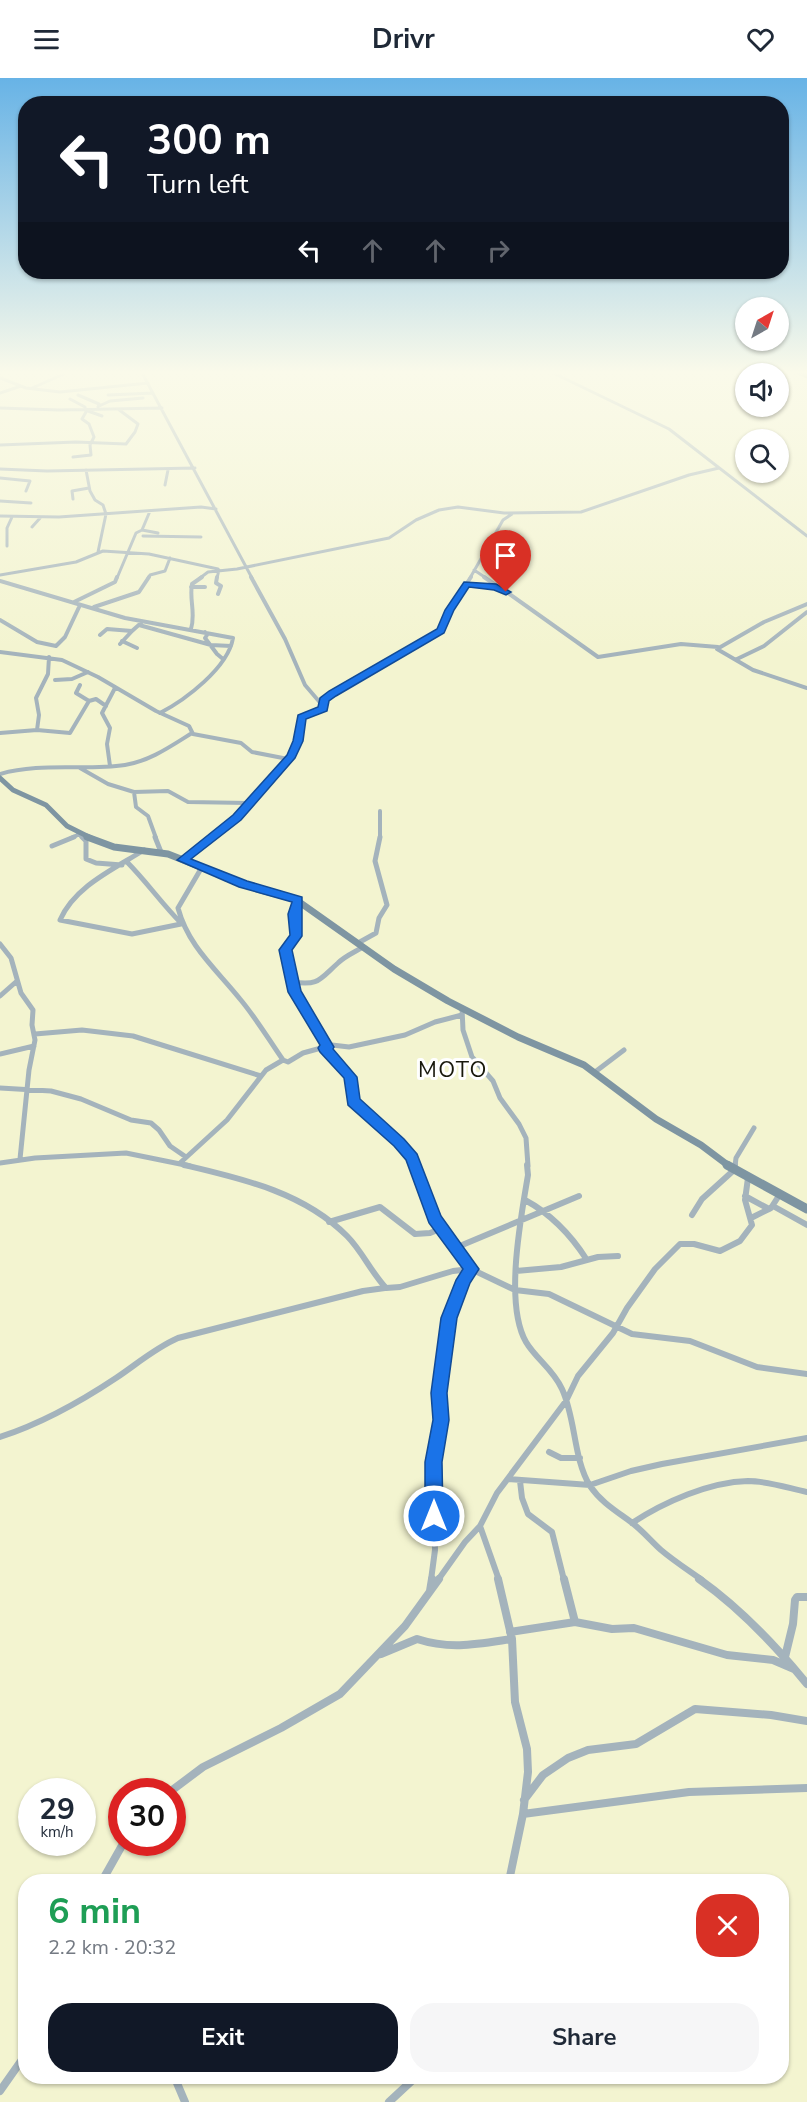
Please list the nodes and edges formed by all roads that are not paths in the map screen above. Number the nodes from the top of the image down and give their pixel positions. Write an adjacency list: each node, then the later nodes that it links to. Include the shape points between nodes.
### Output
1 (716, 465): 3 (street)
2 (195, 468): 7 (street); 15 (street)
3 (719, 468): 17 (street, via 586,511); 25 (street)
4 (0, 469): 5 (street)
5 (6, 470): 6 (street); 8 (street)
6 (86, 470): 7 (street); 10 (street)
7 (168, 470): 9 (street)
8 (1, 478): 11 (street, via 30,481)
9 (165, 485)
10 (89, 488): 12 (street, via 72,491); 18 (street)
11 (26, 491)
12 (73, 499)
13 (0, 501): 14 (street)
14 (32, 503)
15 (216, 509): 16 (street); 32 (street)
16 (150, 511): 18 (street); 23 (street)
17 (513, 513): 32 (street, via 445,508 416,520 389,538); 34 (street, via 501,522)
18 (106, 514): 21 (street); 29 (street)
19 (0, 516): 20 (street)
20 (12, 517): 21 (street); 28 (street)
21 (41, 517): 22 (street)
22 (32, 527)
23 (142, 530): 24 (street); 27 (street); 30 (street, via 136,533)
24 (158, 533)
25 (807, 536)
26 (201, 537): 27 (street)
27 (144, 538)
28 (7, 546)
29 (98, 552): 30 (street); 35 (street, via 76,562)
30 (126, 553): 31 (street); 42 (street, via 115,582)
31 (170, 558): 33 (street); 45 (street, via 165,571 150,575 139,592)
32 (246, 567): 33 (street); 68 (street, via 298,672)
33 (221, 570): 38 (street, via 202,575); 41 (street, via 216,579 221,586)
34 (474, 570): 37 (street); 40 (street)
35 (0, 575)
36 (0, 581): 42 (street)
37 (467, 584): 40 (street); 68 (street, via 449,610 441,631 333,693 324,700)
38 (190, 587): 39 (street); 49 (street, via 189,598 194,605)
39 (206, 587)
40 (499, 588): 55 (street, via 598,657 681,644)
41 (218, 594)
42 (72, 603): 44 (street)
43 (807, 604): 55 (street)
44 (80, 605): 45 (street); 47 (street, via 66,637 56,646 37,642)
45 (93, 608): 48 (street)
46 (807, 612): 60 (street, via 788,624 768,645)
47 (0, 620)
48 (141, 623): 49 (street); 50 (street); 53 (street)
49 (191, 629): 51 (street)
50 (132, 631): 52 (street, via 107,629); 56 (street, via 121,642)
51 (205, 632): 53 (street); 54 (street, via 233,638)
52 (100, 635)
53 (208, 644): 54 (street); 59 (street)
54 (231, 646): 59 (street)
55 (718, 647): 60 (street, via 723,654)
56 (137, 648)
57 (0, 652): 58 (street)
58 (49, 657): 61 (street); 70 (street, via 48,674 36,698)
59 (223, 659): 69 (street, via 197,690)
60 (736, 659): 65 (street, via 764,674)
61 (88, 672): 62 (street, via 72,679); 64 (street)
62 (55, 680)
63 (80, 685): 66 (street, via 76,693)
64 (115, 688): 67 (street); 69 (street)
65 (807, 688)
66 (89, 701): 67 (street, via 96,699); 70 (street, via 72,732)
67 (106, 706): 74 (street, via 102,713 110,728)
68 (324, 708): 73 (street, via 302,717 297,745)
69 (160, 713): 72 (street, via 189,726)
70 (37, 730): 71 (street)
71 (0, 733)
72 (192, 733): 73 (street, via 241,743 252,752); 74 (street, via 156,755 128,765)
73 (288, 759): 79 (street)
74 (110, 766): 75 (street)
75 (80, 768): 76 (street, via 20,768); 78 (street, via 108,784)
76 (0, 774)
77 (0, 778): 81 (street, via 9,788 46,805)
78 (134, 792): 79 (street, via 168,791 188,802); 84 (street, via 136,807 148,816)
79 (248, 803): 85 (street, via 237,817)
80 (380, 811): 91 (street, via 375,864 387,905 376,933)
81 (79, 834): 82 (street); 83 (street, via 114,847); 86 (street, via 86,841 86,859 102,865)
82 (52, 846)
83 (144, 850): 84 (street); 86 (street)
84 (161, 852): 85 (street)
85 (183, 860): 87 (street)
86 (124, 863): 89 (street, via 150,885); 89 (street, via 89,884 60,920 132,934)
87 (201, 867): 88 (street); 89 (street, via 178,908)
88 (298, 900): 91 (street); 93 (street, via 294,914 296,936 286,950)
89 (182, 924): 101 (street)
90 (0, 944): 92 (street, via 9,952)
91 (361, 945): 93 (street, via 321,981); 95 (street)
92 (17, 981): 94 (street); 96 (street, via 21,996 33,1010)
93 (292, 982): 98 (street)
94 (0, 996)
95 (462, 1012): 98 (street, via 405,1035 349,1047); 102 (street); 116 (street, via 472,1057 493,1081 502,1102 523,1131 528,1163)
96 (35, 1034): 97 (street); 103 (street, via 82,1030 133,1035)
97 (34, 1046): 100 (street); 104 (street)
98 (326, 1047): 101 (street, via 288,1062); 125 (street, via 350,1077 353,1101 412,1158)
99 (624, 1050): 102 (street)
100 (0, 1054)
101 (283, 1060): 103 (street)
102 (595, 1072): 111 (street, via 647,1113)
103 (261, 1076): 107 (street, via 227,1120)
104 (28, 1086): 105 (street); 107 (street, via 57,1090 130,1120 151,1123 165,1134 170,1146); 108 (street)
105 (0, 1088)
106 (754, 1128): 111 (street, via 736,1158)
107 (186, 1157): 110 (street)
108 (20, 1159): 109 (street); 110 (street, via 126,1153)
109 (0, 1163)
110 (180, 1163): 122 (street, via 266,1186 313,1207)
111 (734, 1170): 112 (street); 120 (street, via 702,1199)
112 (748, 1178): 113 (street); 115 (street)
113 (780, 1194): 117 (street); 118 (street)
114 (579, 1196): 119 (street)
115 (745, 1196): 117 (street); 121 (street)
116 (525, 1200): 119 (street); 123 (street)
117 (771, 1208): 121 (street); 124 (street)
118 (807, 1209)
119 (544, 1210): 123 (street); 128 (street)
120 (692, 1215)
121 (751, 1218): 133 (street, via 752,1225 742,1239 726,1249 687,1243 677,1246 648,1278)
122 (329, 1222): 125 (street, via 380,1207 411,1234 423,1236); 131 (street, via 349,1238)
123 (520, 1222): 126 (street); 130 (street)
124 (807, 1225)
125 (440, 1229): 126 (street)
126 (455, 1248): 129 (street)
127 (618, 1256): 128 (street)
128 (587, 1260): 130 (street)
129 (470, 1269): 131 (street); 132 (street); 146 (street, via 449,1318 441,1375)
130 (516, 1271): 132 (street)
131 (386, 1288): 136 (street, via 178,1338 30,1427)
132 (515, 1290): 133 (street, via 549,1294); 135 (street, via 526,1342 554,1374)
133 (616, 1328): 134 (street, via 632,1334 690,1341 757,1367); 135 (street, via 578,1376)
134 (807, 1374)
135 (566, 1401): 139 (street); 140 (street)
136 (0, 1437)
137 (807, 1438): 142 (street, via 662,1464)
138 (549, 1452): 139 (street, via 561,1458)
139 (580, 1458): 142 (street)
140 (508, 1479): 141 (street); 145 (street)
141 (520, 1481): 142 (street); 148 (street, via 528,1514 552,1533)
142 (590, 1485): 144 (street, via 612,1510)
143 (807, 1492): 144 (street, via 750,1480 737,1482 663,1504)
144 (632, 1523): 151 (street, via 662,1551 719,1593)
145 (480, 1526): 146 (street); 149 (street, via 495,1566)
146 (430, 1592): 150 (street)
147 (807, 1597): 151 (street, via 795,1600)
148 (575, 1622): 149 (street); 152 (street, via 618,1630 634,1628 727,1655 773,1660)
149 (511, 1635): 150 (street, via 461,1646 438,1646 417,1640); 157 (street, via 515,1702 528,1762)
150 (379, 1655): 155 (street, via 340,1694)
151 (784, 1657): 152 (street)
152 (795, 1670): 153 (street)
153 (807, 1684)
154 (807, 1721): 157 (street, via 695,1709 636,1744 588,1749 568,1758 543,1775)
155 (186, 1780)
156 (807, 1788): 158 (street, via 689,1792)
157 (522, 1802): 158 (street)
158 (523, 1814): 161 (street)
159 (116, 1856): 160 (street)
160 (106, 1874)
161 (511, 1874)
162 (18, 2065): 165 (street)
163 (177, 2084): 166 (street)
164 (408, 2084): 167 (street)
165 (0, 2091)
166 (185, 2102)
167 (389, 2102)

